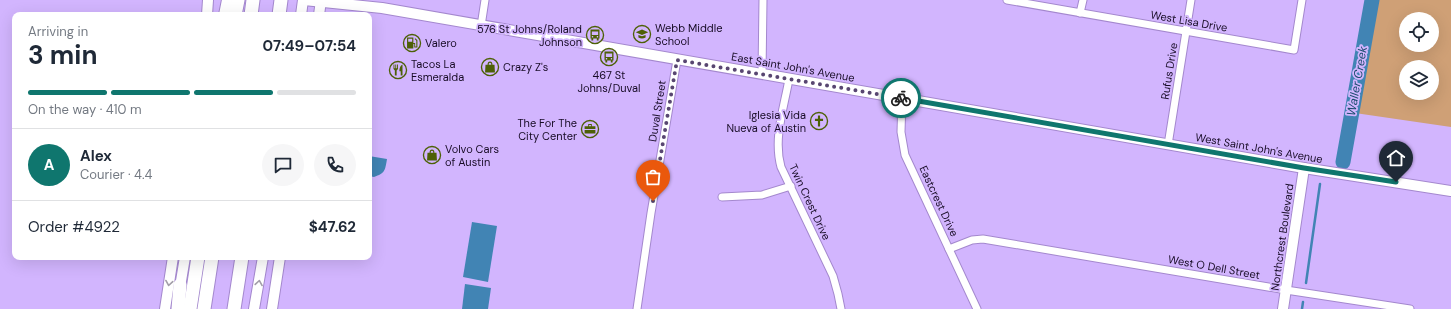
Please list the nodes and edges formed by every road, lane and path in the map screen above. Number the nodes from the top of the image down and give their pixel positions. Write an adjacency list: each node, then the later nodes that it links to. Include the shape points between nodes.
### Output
1 (208, 0): 14 (street)
2 (227, 0): 15 (street)
3 (238, 0): 16 (highway)
4 (253, 0): 17 (highway)
5 (281, 0): 18 (highway)
6 (305, 0): 13 (street, East Saint John's Avenue); 19 (street)
7 (484, 0): 22 (street)
8 (763, 0): 25 (street)
9 (1007, 0): 21 (street, West Lisa Drive)
10 (1083, 0): 21 (street)
11 (1191, 0): 23 (street, Rufus Drive)
12 (1302, 0): 23 (street, West Lisa Drive, via 1294,50)
13 (321, 1): 20 (street); 22 (street, East Saint John's Avenue, via 382,8)
14 (207, 12)
15 (225, 12)
16 (236, 12)
17 (251, 12)
18 (279, 12)
19 (302, 12)
20 (319, 12)
21 (1080, 13): 23 (street, West Lisa Drive)
22 (481, 26): 24 (street, East Saint John's Avenue)
23 (1186, 32): 29 (street, Rufus Drive)
24 (677, 60): 25 (street, East Saint John's Avenue); 51 (street, Duval Street)
25 (762, 74): 26 (street, East Saint John's Avenue)
26 (789, 79): 27 (street, East Saint John's Avenue); 31 (street, Twin Crest Drive, via 778,135 778,148 781,167)
27 (902, 98): 28 (street, East Saint John's Avenue); 34 (street, Eastcrest Drive, via 901,132 905,155)
28 (1064, 127): 29 (street, West Saint John's Avenue)
29 (1168, 145): 30 (street, West Saint John's Avenue)
30 (1304, 168): 32 (street, West Saint John's Avenue); 43 (street, Northcrest Boulevard)
31 (790, 186): 33 (street, via 762,195); 52 (street, Twin Crest Drive, via 832,276)
32 (1451, 191)
33 (722, 197)
34 (950, 249): 43 (street, West O Dell Street, via 972,240 983,239); 53 (street, Eastcrest Drive)
35 (173, 260): 44 (street, one-way to 44)
36 (184, 260): 42 (street)
37 (198, 260): 46 (highway)
38 (212, 260): 47 (highway)
39 (242, 260): 48 (highway)
40 (262, 260): 49 (street, one-way to 40)
41 (280, 260): 50 (street)
42 (180, 286): 45 (highway)
43 (1286, 290): 54 (street, Northcrest Boulevard); 55 (street, West O Dell Street)
44 (165, 309)
45 (177, 309)
46 (190, 309)
47 (204, 309)
48 (234, 309)
49 (254, 309)
50 (272, 309)
51 (637, 309)
52 (840, 309)
53 (977, 309)
54 (1283, 309)
55 (1410, 309)

